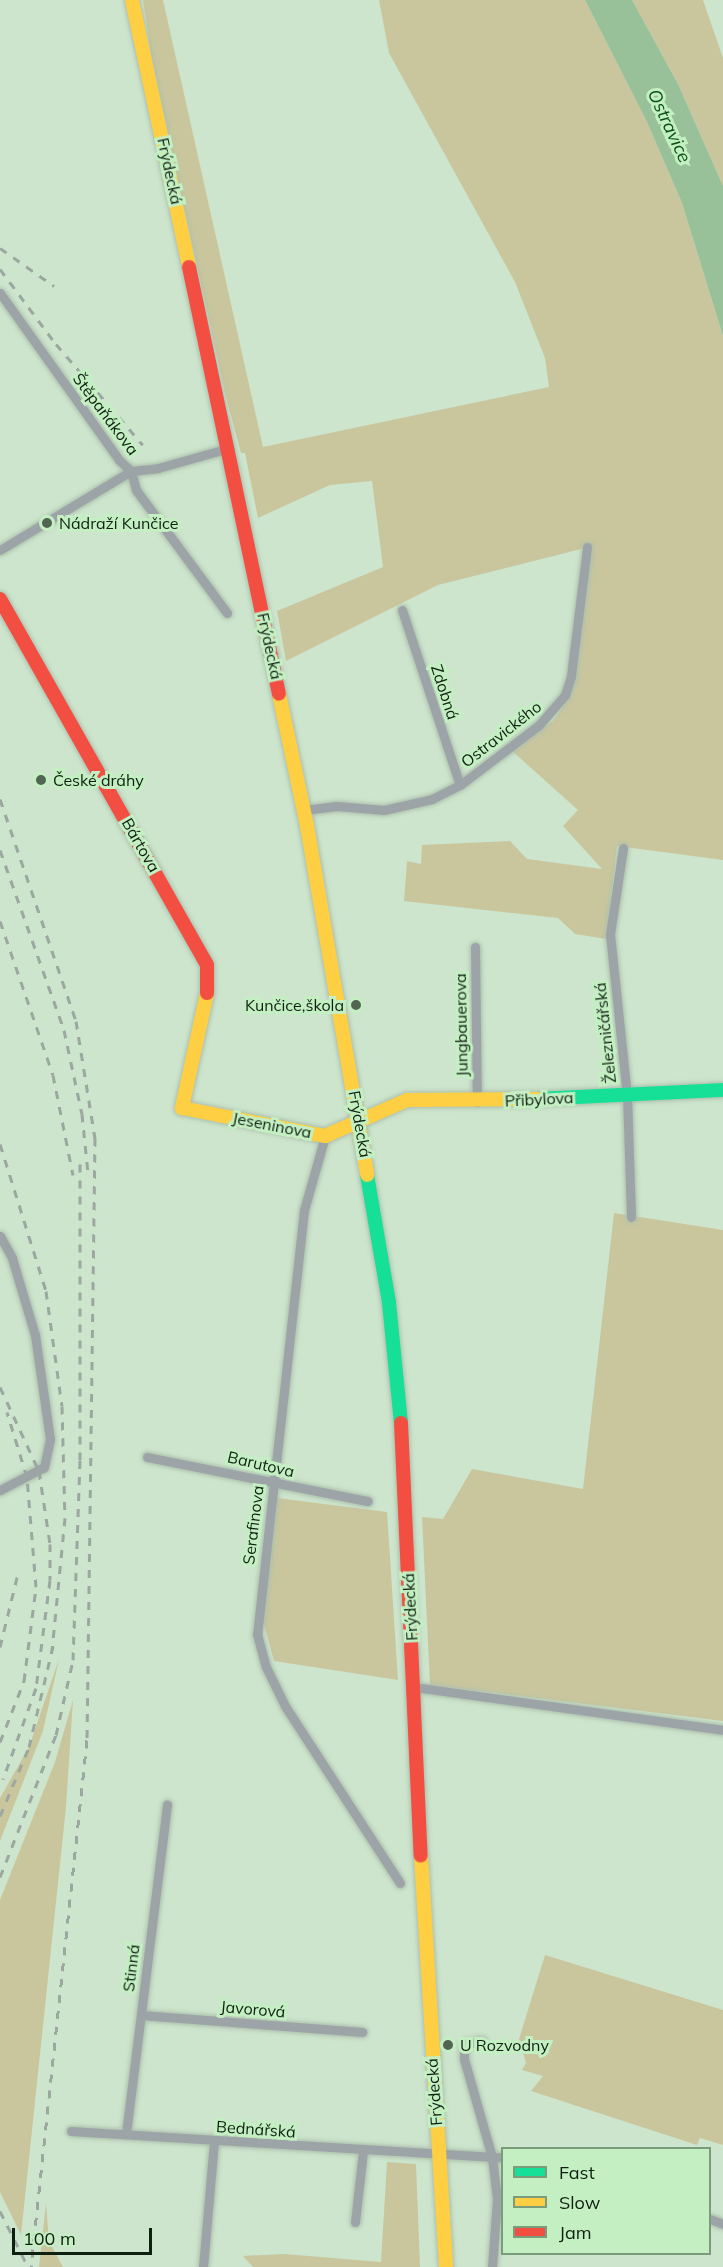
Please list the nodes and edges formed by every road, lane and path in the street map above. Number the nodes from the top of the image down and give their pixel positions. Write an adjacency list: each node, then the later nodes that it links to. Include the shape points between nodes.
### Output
1 (132, 0): 3 (main road, Frýdecká)
2 (0, 293): 4 (street, Štěpaňákova, via 119,460)
3 (229, 448): 4 (street, via 158,468); 11 (main road, Frýdecká)
4 (131, 471): 6 (street); 9 (street, Štěpaňákova, via 136,490)
5 (587, 548): 10 (street, Ostravického, via 565,695 539,725)
6 (0, 550)
7 (0, 599): 17 (main road, Bártova, via 207,965 209,982 200,1040)
8 (402, 610): 10 (street, Zdobná)
9 (227, 613)
10 (460, 785): 11 (street, Ostravického, via 432,799 384,810 337,806)
11 (304, 810): 18 (main road, Frýdecká)
12 (623, 848): 15 (street, Železničářská, via 610,934)
13 (475, 947): 16 (street, Jungbauerova)
14 (723, 1090): 15 (main road, Přibylova)
15 (627, 1095): 16 (main road, Přibylova); 20 (street, Železničářská)
16 (477, 1102): 18 (main road, Přibylova, via 407,1101)
17 (183, 1108): 19 (main road, Jeseninova)
18 (359, 1121): 19 (main road, Jeseninova); 26 (main road, Frýdecká, via 398,1384)
19 (325, 1136): 23 (street, Serafinova, via 304,1210)
20 (632, 1216)
21 (0, 1236): 24 (street, via 12,1258 28,1309 44,1381 50,1439 44,1467)
22 (147, 1457): 23 (street, Barutova, via 259,1477)
23 (273, 1484): 25 (street, Barutova); 29 (street, Serafinova, via 257,1634 266,1667 285,1706)
24 (0, 1490)
25 (368, 1501)
26 (414, 1687): 27 (street); 37 (main road, Frýdecká)
27 (723, 1730)
28 (167, 1805): 30 (street, Stinná)
29 (400, 1882)
30 (141, 2015): 31 (street, Javorová); 34 (street, Stinná)
31 (362, 2032)
32 (482, 2041): 38 (street, via 464,2044 464,2059)
33 (71, 2131): 34 (street, Bednářská)
34 (126, 2134): 35 (street, Bednářská)
35 (214, 2141): 36 (street, Bednářská); 41 (street)
36 (363, 2151): 37 (street, Bednářská); 40 (street)
37 (439, 2156): 38 (street, Bednářská); 42 (main road, Frýdecká)
38 (492, 2157): 39 (street, Bednářská); 43 (street, via 497,2199)
39 (501, 2157)
40 (355, 2222)
41 (203, 2267)
42 (446, 2267)
43 (492, 2267)

